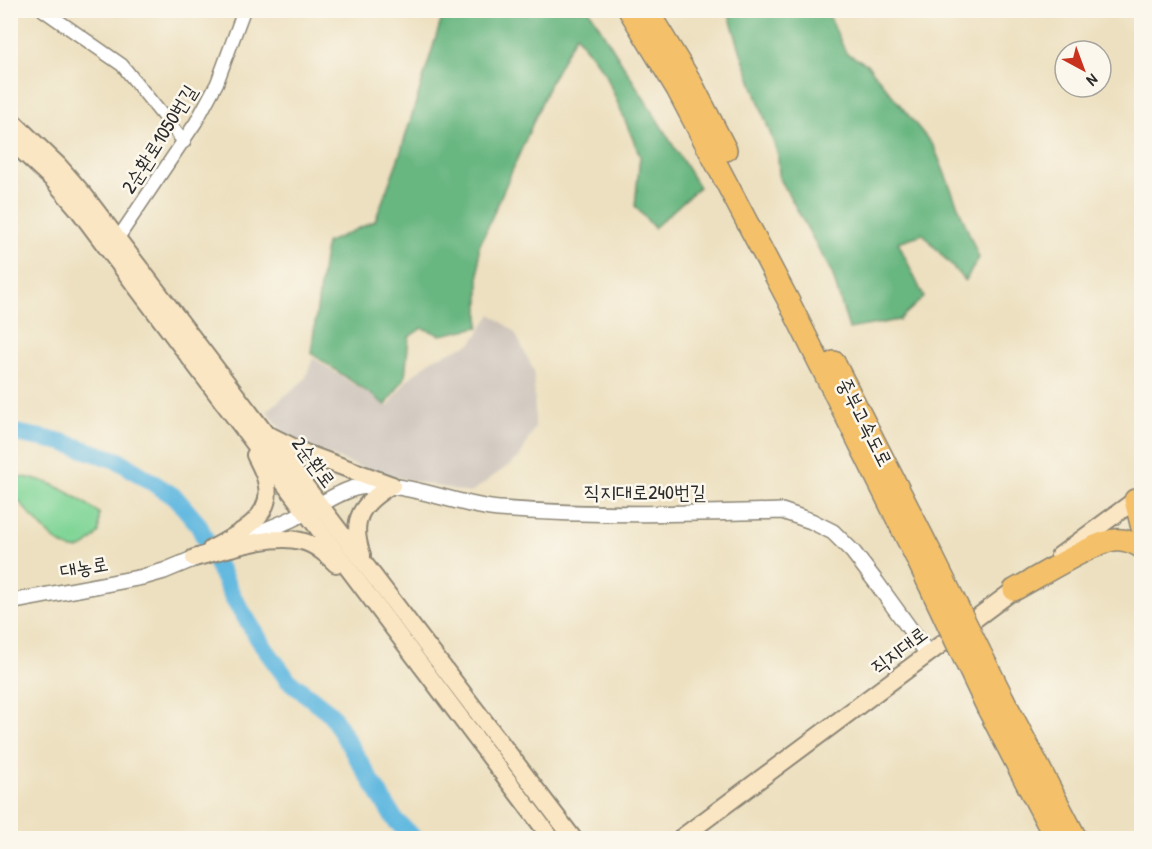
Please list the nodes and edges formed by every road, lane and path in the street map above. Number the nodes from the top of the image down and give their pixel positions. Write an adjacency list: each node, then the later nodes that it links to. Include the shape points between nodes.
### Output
1 (43, 10): 7 (street, via 122,65)
2 (244, 10): 7 (street, 2순환로1050번길, via 217,83)
3 (628, 10): 18 (highway, 중부고속도로, via 678,89)
4 (647, 10): 18 (highway, 중부고속도로, via 691,82)
5 (10, 119): 8 (main road, 2순환로, via 59,166)
6 (10, 140): 8 (main road, 2순환로)
7 (184, 142): 8 (street, 2순환로1050번길)
8 (114, 244): 9 (main road, 2순환로); 10 (main road, 2순환로)
9 (242, 427): 14 (main road, 2순환로); 16 (main road, via 268,489)
10 (265, 432): 11 (main road); 14 (main road, 2순환로)
11 (364, 482): 12 (main road); 14 (street)
12 (392, 485): 20 (main road, via 360,514 357,540); 24 (street, 직지대로240번길, via 496,509 568,513 782,511 812,520 833,532 853,552)
13 (1138, 497): 15 (highway); 21 (main road, 직지대로)
14 (313, 509): 16 (street); 20 (main road, 2순환로); 23 (main road, 2순환로)
15 (1142, 528)
16 (253, 535): 19 (main road); 23 (main road, via 312,545 335,562)
17 (1142, 548): 21 (highway, via 1114,539)
18 (924, 556): 25 (highway, 중부고속도로, bridge)
19 (194, 558): 22 (street, 대농로, via 164,572)
20 (366, 567): 27 (main road, 2순환로)
21 (1014, 590): 24 (main road, 직지대로)
22 (10, 602)
23 (379, 611): 26 (main road, 2순환로)
24 (928, 654): 28 (main road, 직지대로)
25 (996, 704): 29 (highway, 중부고속도로); 30 (highway, 중부고속도로)
26 (551, 838)
27 (573, 838)
28 (681, 838)
29 (1055, 838)
30 (1076, 838)

